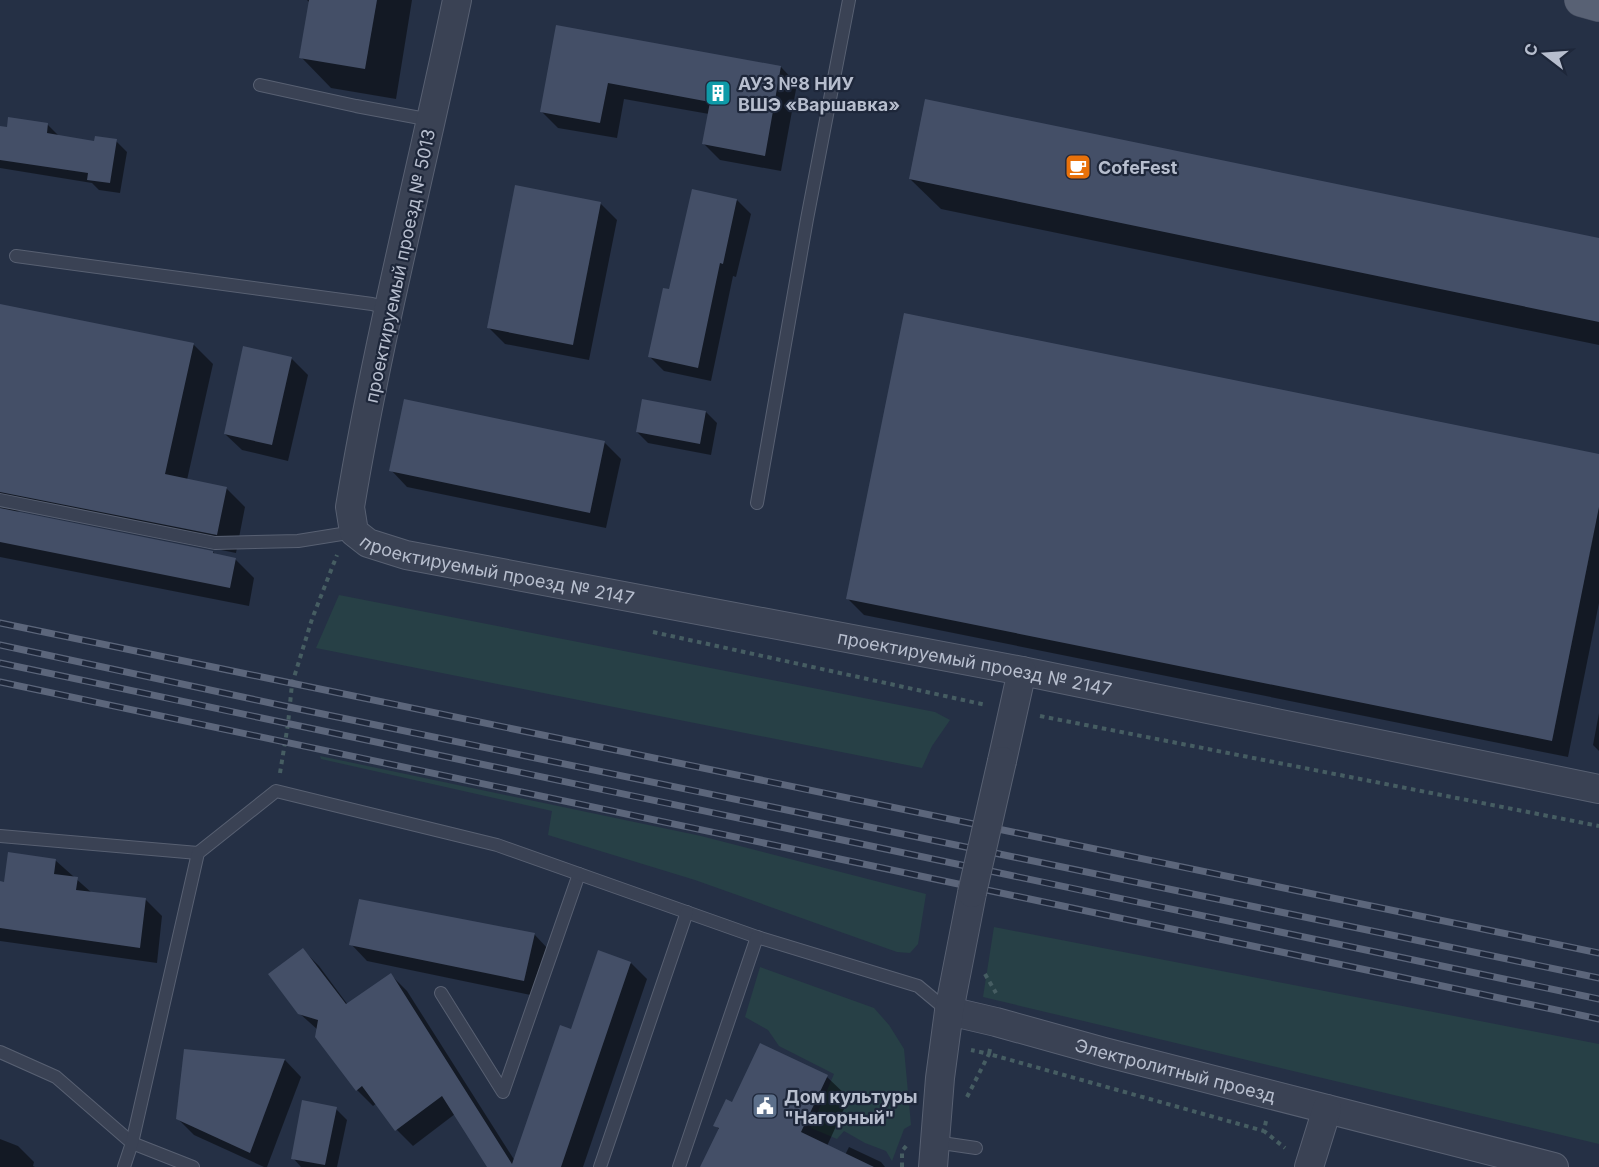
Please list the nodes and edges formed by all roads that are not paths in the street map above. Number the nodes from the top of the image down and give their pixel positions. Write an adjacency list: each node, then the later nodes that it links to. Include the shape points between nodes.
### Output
1 (457, 0): 6 (street, проектируемый проезд № 5013)
2 (849, 0): 10 (lane)
3 (1581, 0): 4 (main road)
4 (1599, 5)
5 (260, 86): 6 (lane)
6 (432, 121): 8 (street, проектируемый проезд № 5013)
7 (16, 256): 8 (lane)
8 (389, 309): 11 (street, проектируемый проезд № 5013, via 350,507)
9 (0, 500): 11 (lane, via 215,543 298,541)
10 (757, 503)
11 (350, 545): 12 (street, проектируемый проезд № 2147, via 368,543 406,555)
12 (1022, 671): 13 (street, проектируемый проезд № 2147); 20 (street, bridge)
13 (1599, 789)
14 (0, 836): 15 (lane)
15 (198, 853): 16 (lane, via 276,791 497,845); 23 (lane)
16 (579, 874): 17 (lane); 19 (lane, via 503,1092)
17 (687, 912): 18 (lane); 28 (lane)
18 (757, 937): 20 (lane, via 918,986); 29 (lane)
19 (441, 993)
20 (949, 1011): 22 (street, Электролитный проезд); 25 (street)
21 (0, 1052): 23 (lane, via 56,1077)
22 (1327, 1109): 30 (street); 31 (street, Электролитный проезд)
23 (132, 1143): 26 (lane); 27 (lane)
24 (976, 1148): 25 (lane)
25 (934, 1154)
26 (124, 1167)
27 (193, 1167)
28 (600, 1167)
29 (680, 1167)
30 (1309, 1167)
31 (1554, 1167)

